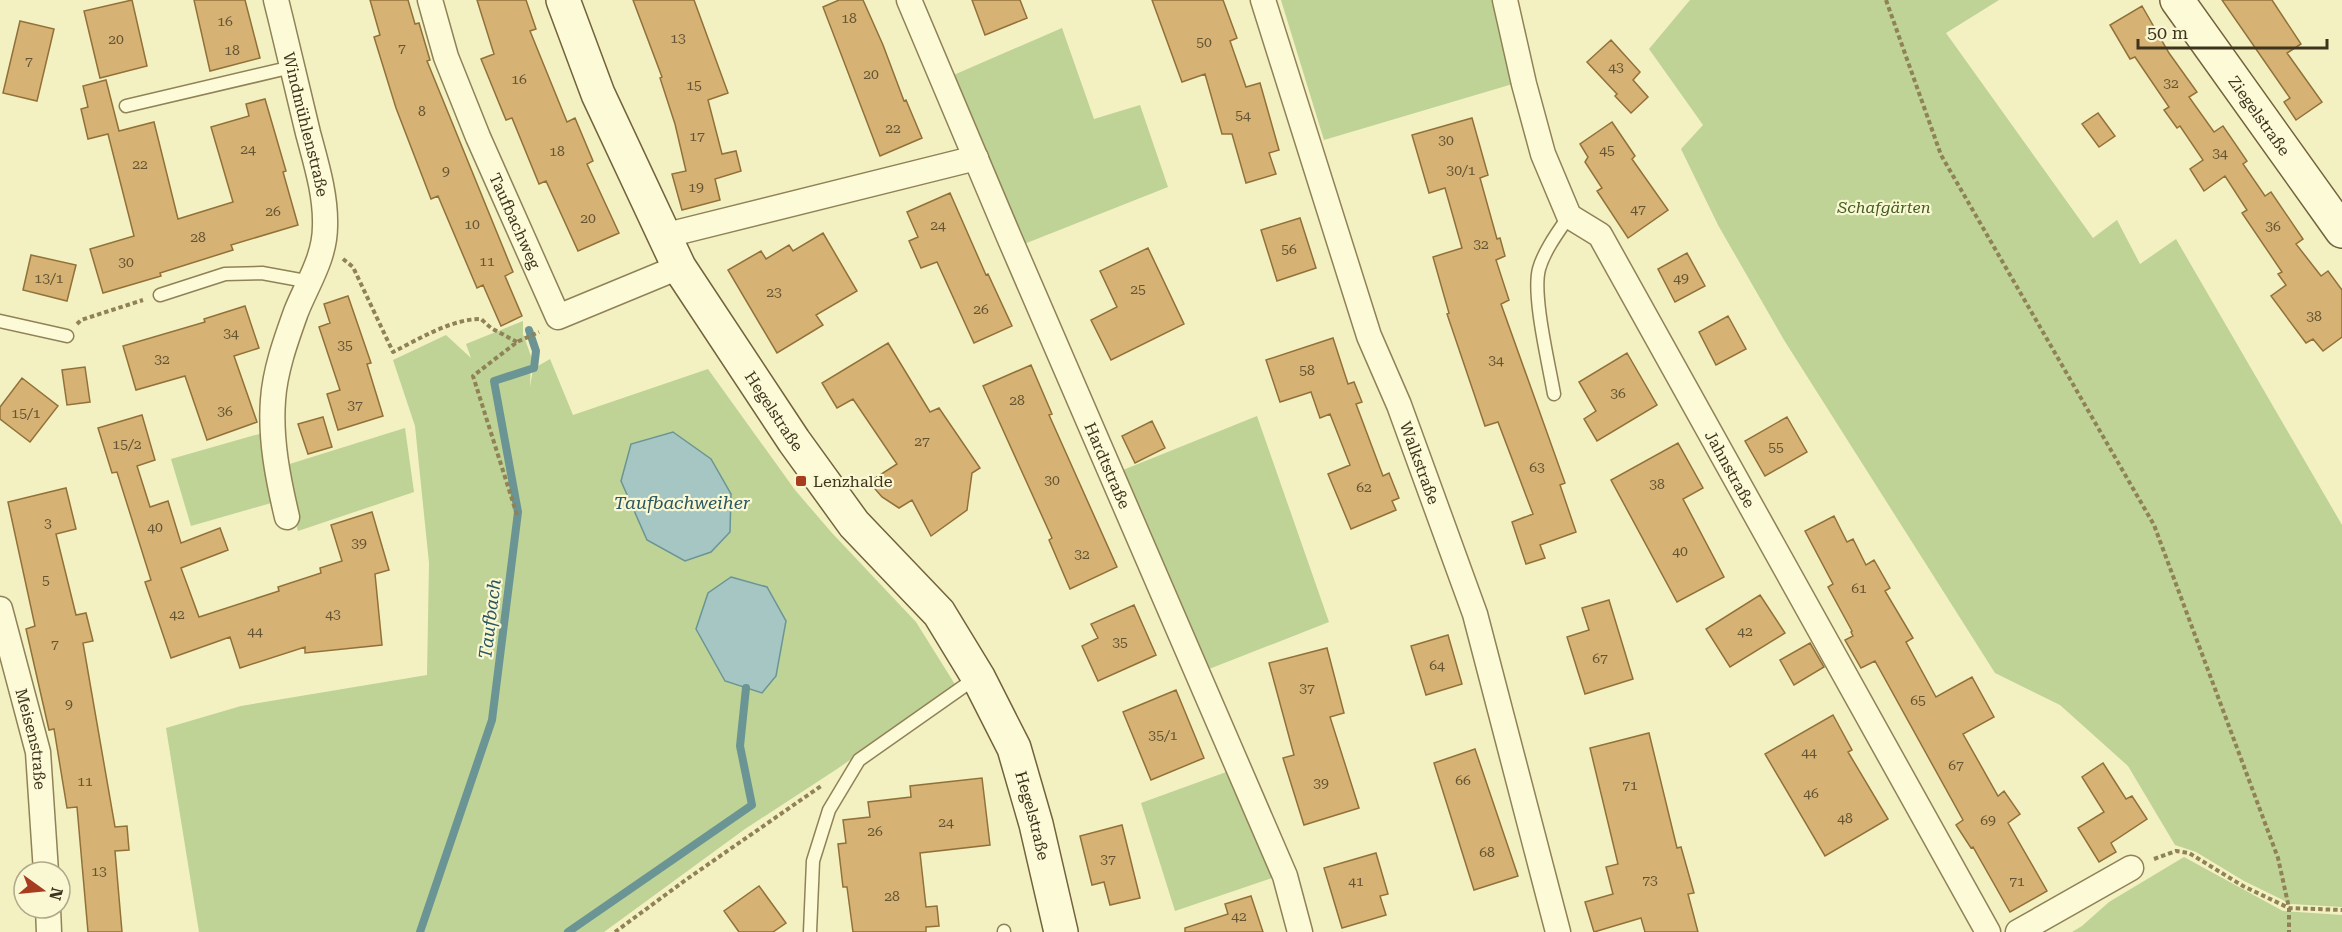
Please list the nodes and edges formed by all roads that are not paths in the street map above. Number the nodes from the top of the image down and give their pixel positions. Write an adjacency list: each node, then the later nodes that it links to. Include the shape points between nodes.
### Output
1 (276, 0): 8 (street, Windmühlenstraße)
2 (430, 0): 14 (street, Taufbachweg, via 446,57 470,117 558,317)
3 (563, 0): 13 (street, Hegelstraße, via 598,94)
4 (909, 0): 10 (street, Hardtstraße)
5 (1263, 0): 28 (street, Walkstraße, via 1369,336 1399,405 1475,614)
6 (1506, 0): 11 (street, via 1543,154)
7 (2177, 0): 12 (street, Ziegelstraße)
8 (292, 67): 9 (lane); 15 (street, Windmühlenstraße, via 323,194 326,228)
9 (126, 106)
10 (976, 158): 13 (street); 27 (street, Hardtstraße, via 1285,876)
11 (1569, 216): 19 (lane, via 1539,268 1537,287); 29 (street, Jahnstraße, via 1600,235)
12 (2342, 231)
13 (663, 236): 14 (street, Hegelstraße)
14 (679, 267): 22 (street, Hegelstraße, via 787,431 854,524 939,613)
15 (311, 282): 16 (lane, via 262,273 225,274); 20 (street, Windmühlenstraße, via 297,309 280,360 273,400 274,448)
16 (160, 295)
17 (0, 321): 18 (lane)
18 (67, 336)
19 (1554, 394)
20 (286, 517)
21 (0, 609): 23 (street, Meisenstraße, via 38,752)
22 (978, 676): 25 (lane, via 859,760 829,810 813,861); 26 (street, Hegelstraße, via 1014,748)
23 (45, 860)
24 (2131, 868): 30 (street)
25 (810, 932)
26 (1061, 932)
27 (1300, 932)
28 (1558, 932)
29 (1988, 932)
30 (2018, 932)

